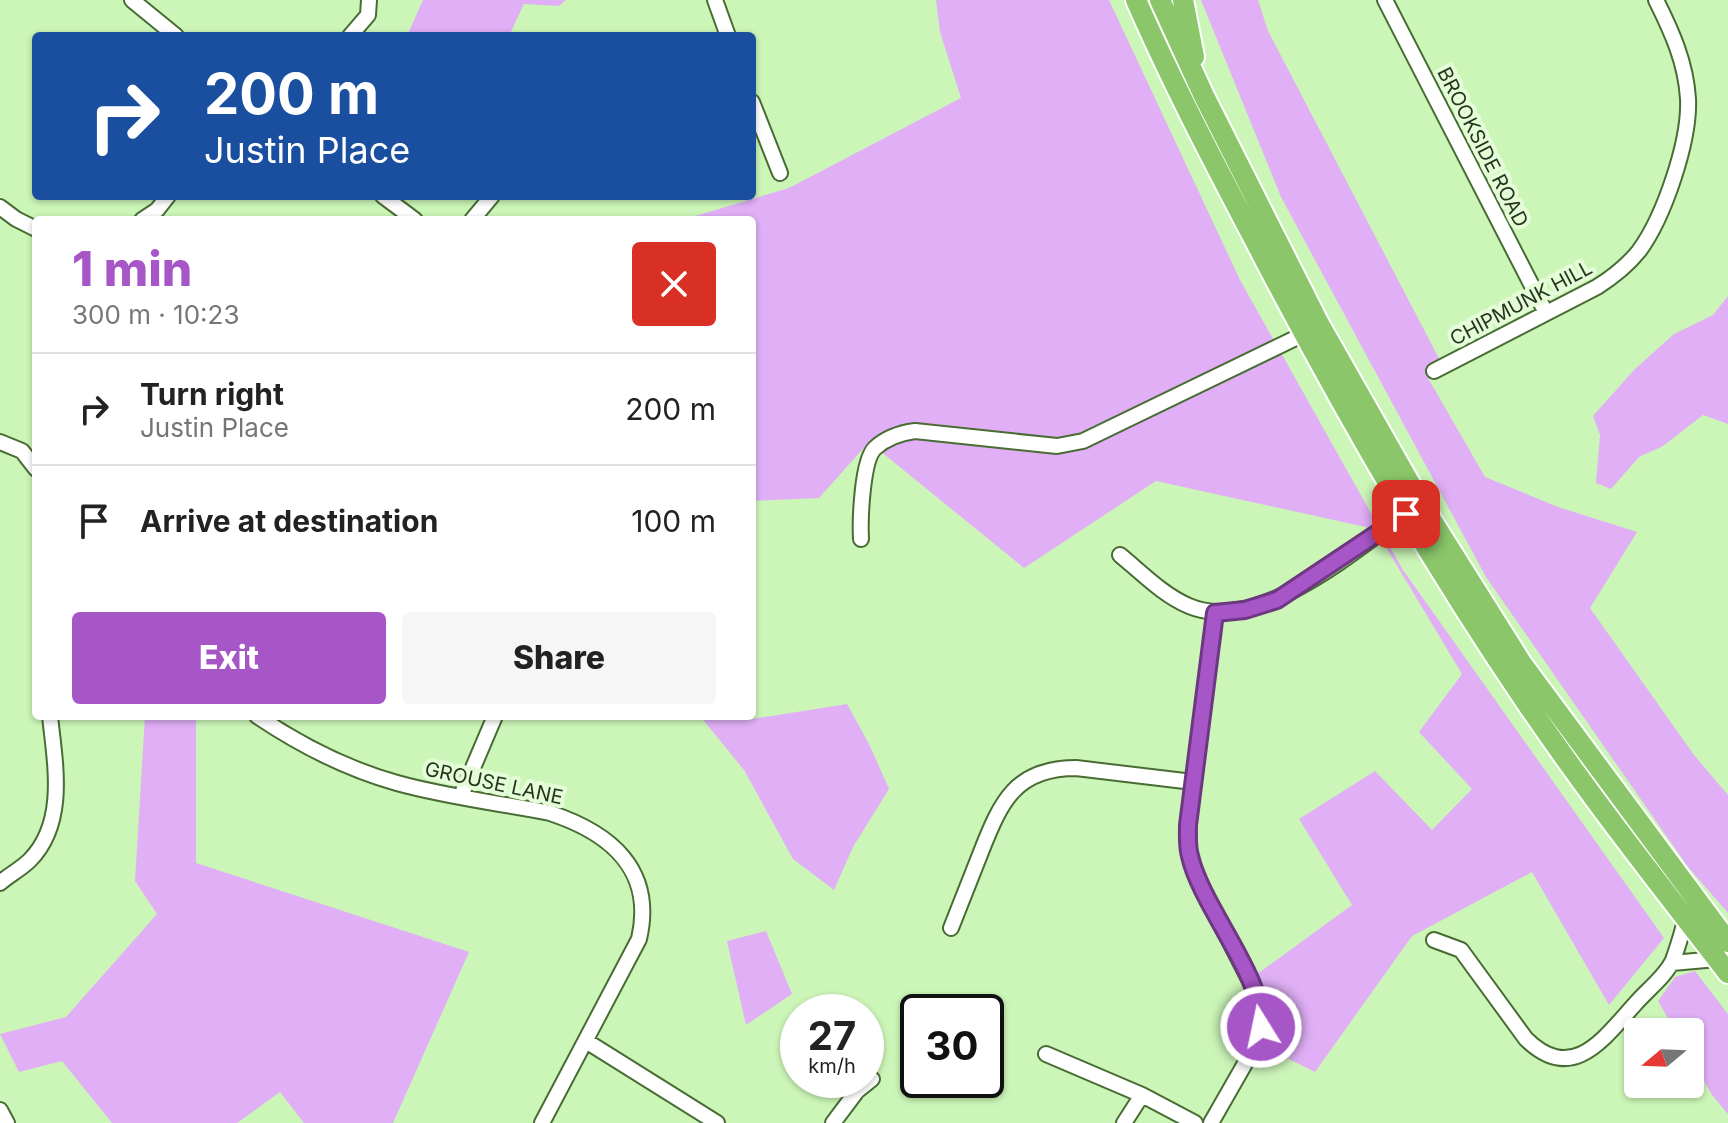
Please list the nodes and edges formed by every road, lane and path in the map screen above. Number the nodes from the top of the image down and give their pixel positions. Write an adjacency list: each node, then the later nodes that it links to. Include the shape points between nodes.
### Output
1 (132, 0): 9 (street)
2 (369, 0): 10 (street, via 368,15)
3 (715, 0): 11 (street)
4 (1136, 0): 24 (highway, via 1173,85)
5 (1160, 0): 12 (highway)
6 (1183, 0): 12 (highway)
7 (1385, 0): 23 (street, BROOKSIDE ROAD)
8 (1656, 0): 23 (street, CHIPMUNK HILL, via 1682,60 1688,99 1686,139 1646,240 1620,271)
9 (171, 32)
10 (353, 32)
11 (727, 32)
12 (1204, 96): 41 (highway, via 1319,324 1422,505 1522,664)
13 (756, 112): 14 (street)
14 (780, 173)
15 (165, 200): 19 (street)
16 (388, 200): 20 (street)
17 (489, 200): 21 (street)
18 (0, 207): 22 (street)
19 (148, 216)
20 (410, 216)
21 (475, 216)
22 (32, 227)
23 (1546, 313): 25 (street, CHIPMUNK HILL)
24 (1304, 334): 28 (highway); 29 (street, via 1083,441 1057,446 915,431 896,434 873,449 867,466)
25 (1434, 371)
26 (0, 442): 27 (street, via 22,451)
27 (32, 464)
28 (1406, 514): 31 (street, via 1277,600); 38 (highway, via 1526,702)
29 (861, 539)
30 (1120, 555): 31 (street, via 1165,593)
31 (1215, 613): 35 (street)
32 (50, 720): 37 (street, via 55,807 50,827 29,861)
33 (263, 720): 36 (street, GROUSE LANE, via 295,742 365,772)
34 (493, 720): 36 (street)
35 (1193, 782): 39 (street, via 1076,768 1029,778 994,817); 54 (street, via 1189,855 1255,991 1262,1017 1259,1039)
36 (461, 796): 43 (street, GROUSE LANE, via 574,821 604,838 634,872 643,911 639,939)
37 (0, 883)
38 (1686, 918): 41 (highway); 42 (street)
39 (951, 928)
40 (1434, 940): 42 (street, via 1461,950 1526,1039 1559,1058 1585,1054 1600,1043)
41 (1723, 947): 42 (street)
42 (1672, 963)
43 (586, 1041): 49 (street, GROUSE LANE); 50 (street)
44 (1046, 1054): 45 (street)
45 (1142, 1095): 52 (street); 53 (street)
46 (852, 1098): 51 (street)
47 (0, 1110): 48 (street)
48 (7, 1123)
49 (542, 1123)
50 (717, 1123)
51 (833, 1123)
52 (1124, 1123)
53 (1195, 1123)
54 (1211, 1123)

